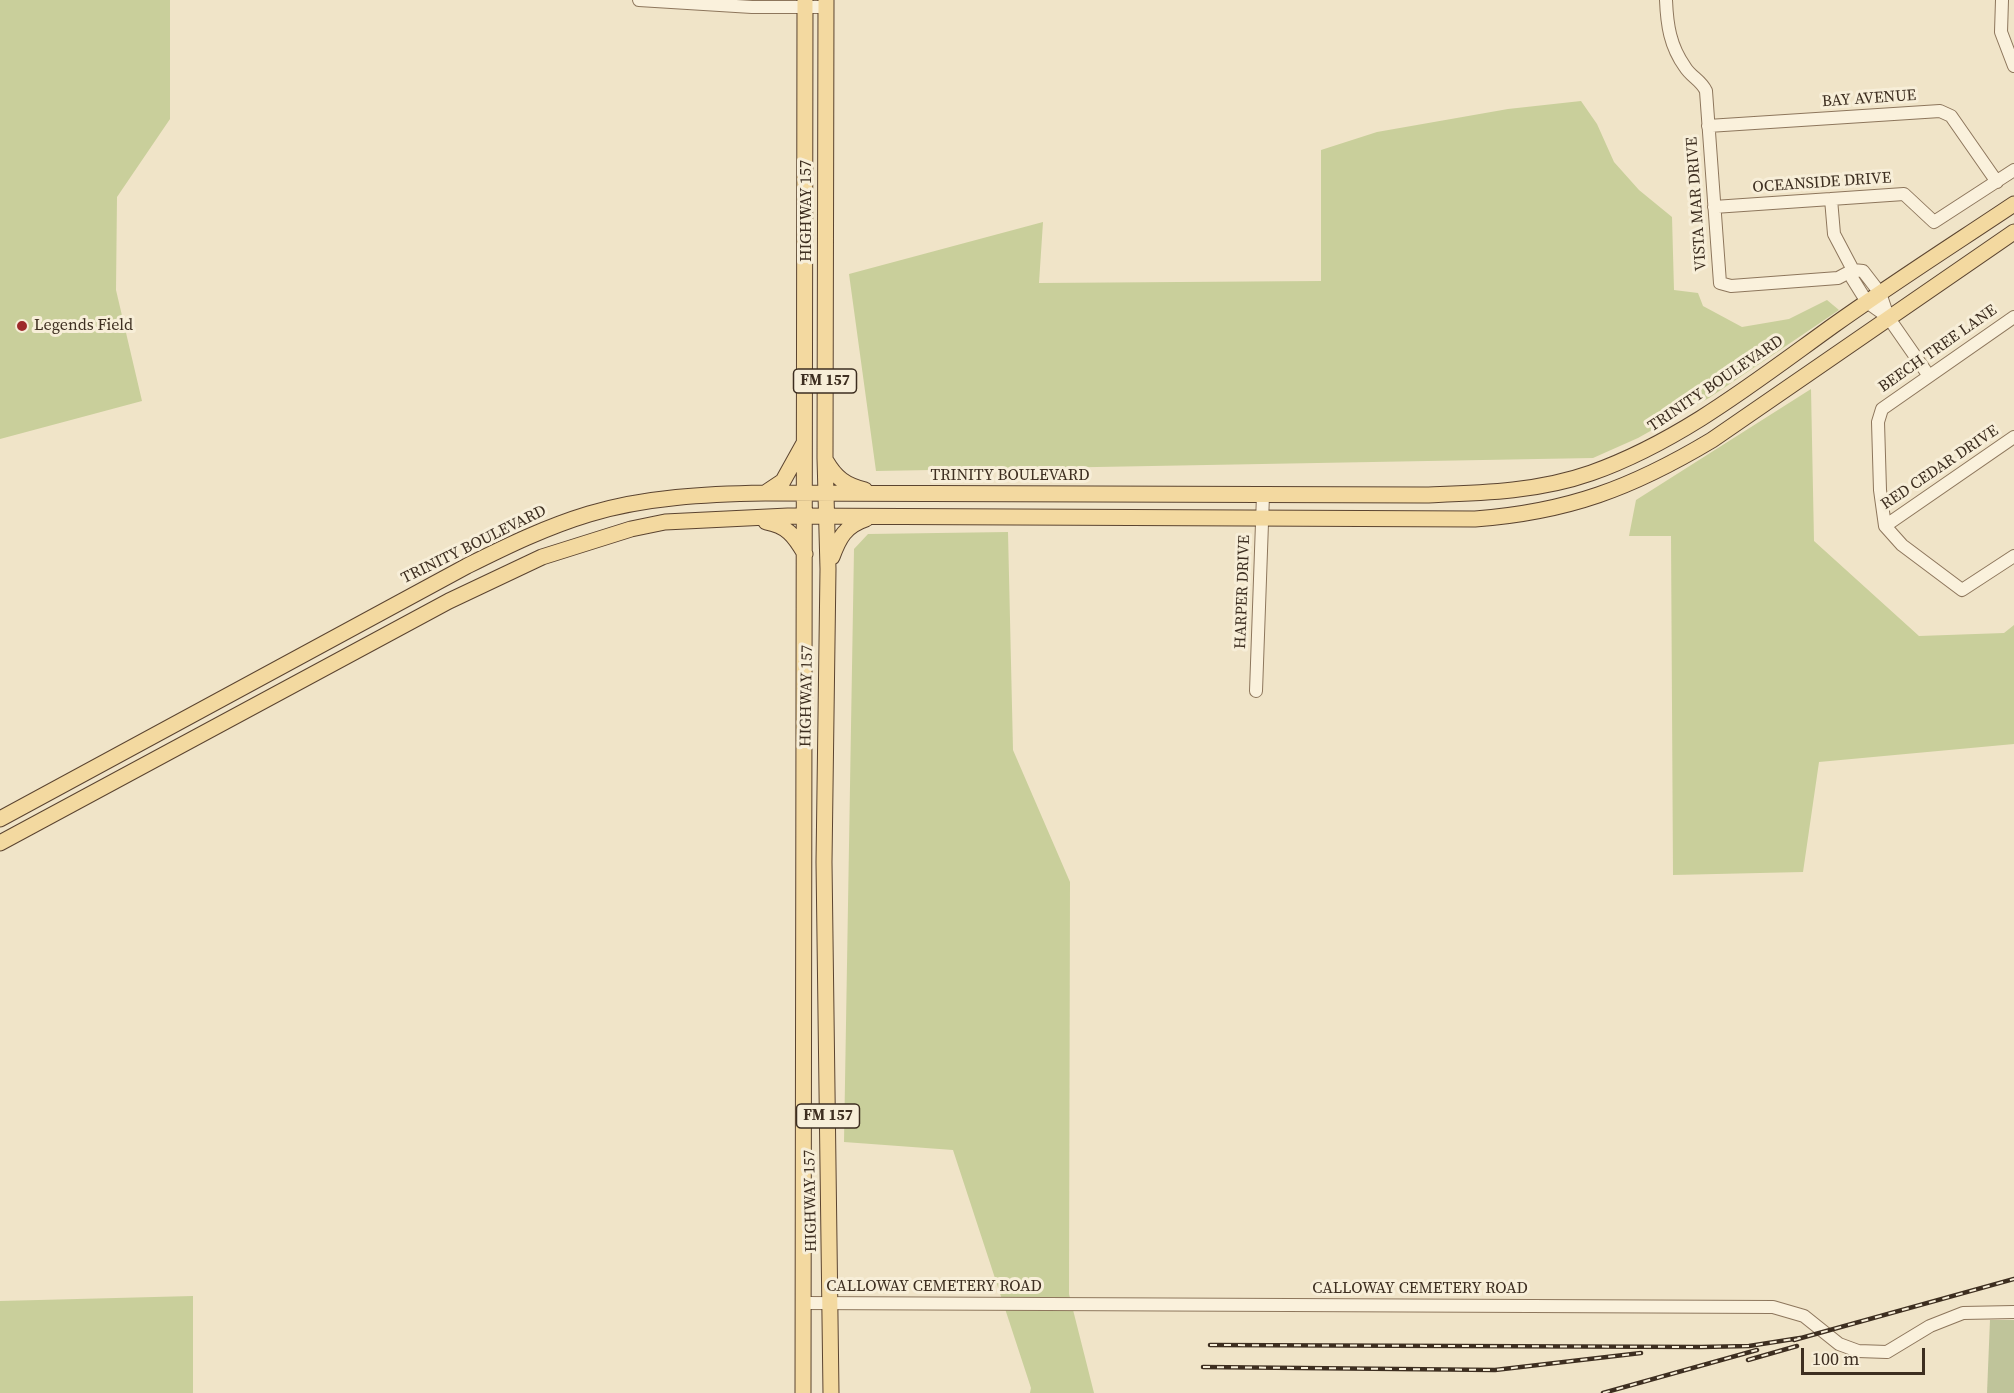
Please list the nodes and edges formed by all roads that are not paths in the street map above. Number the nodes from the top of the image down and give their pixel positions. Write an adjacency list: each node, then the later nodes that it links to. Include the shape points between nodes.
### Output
1 (639, 0): 4 (street, via 752,7)
2 (1666, 0): 7 (street, VISTA MAR DRIVE, via 1670,40 1686,69 1701,81 1706,91)
3 (2002, 0): 6 (street, via 2001,32)
4 (805, 3): 5 (street); 21 (main road, HIGHWAY 157 / FM 157)
5 (826, 3): 22 (main road, HIGHWAY 157 / FM 157)
6 (2014, 66)
7 (1708, 126): 9 (street, BAY AVENUE, via 1940,111 1952,116); 12 (street, VISTA MAR DRIVE)
8 (2014, 170): 9 (street, OCEANSIDE DRIVE)
9 (1997, 182): 10 (street, OCEANSIDE DRIVE, via 1934,222 1904,194)
10 (1831, 199): 12 (street, OCEANSIDE DRIVE); 14 (street, via 1837,242)
11 (2014, 204): 15 (main road, TRINITY BOULEVARD)
12 (1714, 207): 14 (street, VISTA MAR DRIVE, via 1720,283 1731,286 1838,278)
13 (2014, 232): 17 (main road)
14 (1853, 270): 15 (street, via 1863,271); 16 (street, via 1851,279)
15 (1880, 293): 16 (main road, TRINITY BOULEVARD); 17 (street)
16 (1867, 302): 17 (street); 28 (main road, TRINITY BOULEVARD, via 1714,411 1658,445 1566,480 1498,493)
17 (1888, 317): 19 (street); 34 (main road, via 1712,440 1629,485 1590,499 1512,516 1475,519)
18 (2014, 317): 19 (street, BEECH TREE LANE)
19 (1929, 376): 35 (street, BEECH TREE LANE, via 1882,409 1878,422)
20 (2014, 437): 35 (street, RED CEDAR DRIVE)
21 (805, 443): 23 (main road, via 783,480); 24 (main road, HIGHWAY 157 / FM 157)
22 (825, 458): 25 (main road, HIGHWAY 157 / FM 157); 26 (main road, via 836,477 849,486)
23 (765, 493): 24 (main road, TRINITY BOULEVARD); 39 (main road, TRINITY BOULEVARD, via 684,497 589,514 534,533)
24 (806, 494): 25 (main road, TRINITY BOULEVARD); 31 (main road, HIGHWAY 157 / FM 157)
25 (827, 494): 26 (main road, TRINITY BOULEVARD); 33 (main road, HIGHWAY 157 / FM 157)
26 (876, 494): 27 (main road, TRINITY BOULEVARD)
27 (1024, 494): 28 (main road, TRINITY BOULEVARD); 29 (main road)
28 (1263, 495): 34 (street, HARPER DRIVE)
29 (1024, 516): 32 (main road); 34 (main road)
30 (742, 517): 31 (main road); 37 (main road, via 781,525 794,534); 40 (main road, via 665,522 603,537 542,557)
31 (806, 517): 33 (main road); 37 (main road, HIGHWAY 157 / FM 157)
32 (872, 517): 33 (main road); 38 (main road, via 848,528 838,540)
33 (827, 518): 38 (main road, HIGHWAY 157 / FM 157)
34 (1262, 518): 41 (street, HARPER DRIVE)
35 (1885, 526): 36 (street, via 1902,545 1962,590)
36 (2014, 556)
37 (806, 557): 46 (main road, HIGHWAY 157 / FM 157)
38 (828, 569): 47 (main road, HIGHWAY 157 / FM 157)
39 (398, 602): 40 (main road); 42 (main road, TRINITY BOULEVARD)
40 (408, 623): 43 (main road)
41 (1256, 691)
42 (137, 744): 43 (main road); 44 (main road, TRINITY BOULEVARD)
43 (148, 763): 45 (main road)
44 (0, 819)
45 (0, 843)
46 (804, 847): 47 (main road); 48 (main road, HIGHWAY 157 / FM 157)
47 (825, 848): 49 (main road, HIGHWAY 157 / FM 157)
48 (804, 1303): 49 (street, CALLOWAY CEMETERY ROAD); 51 (main road, HIGHWAY 157 / FM 157)
49 (830, 1303): 50 (street, CALLOWAY CEMETERY ROAD, via 1773,1307 1804,1316 1839,1344 1858,1351 1887,1352 1930,1326 1963,1313); 52 (main road, HIGHWAY 157 / FM 157)
50 (2014, 1312)
51 (803, 1393)
52 (831, 1393)

